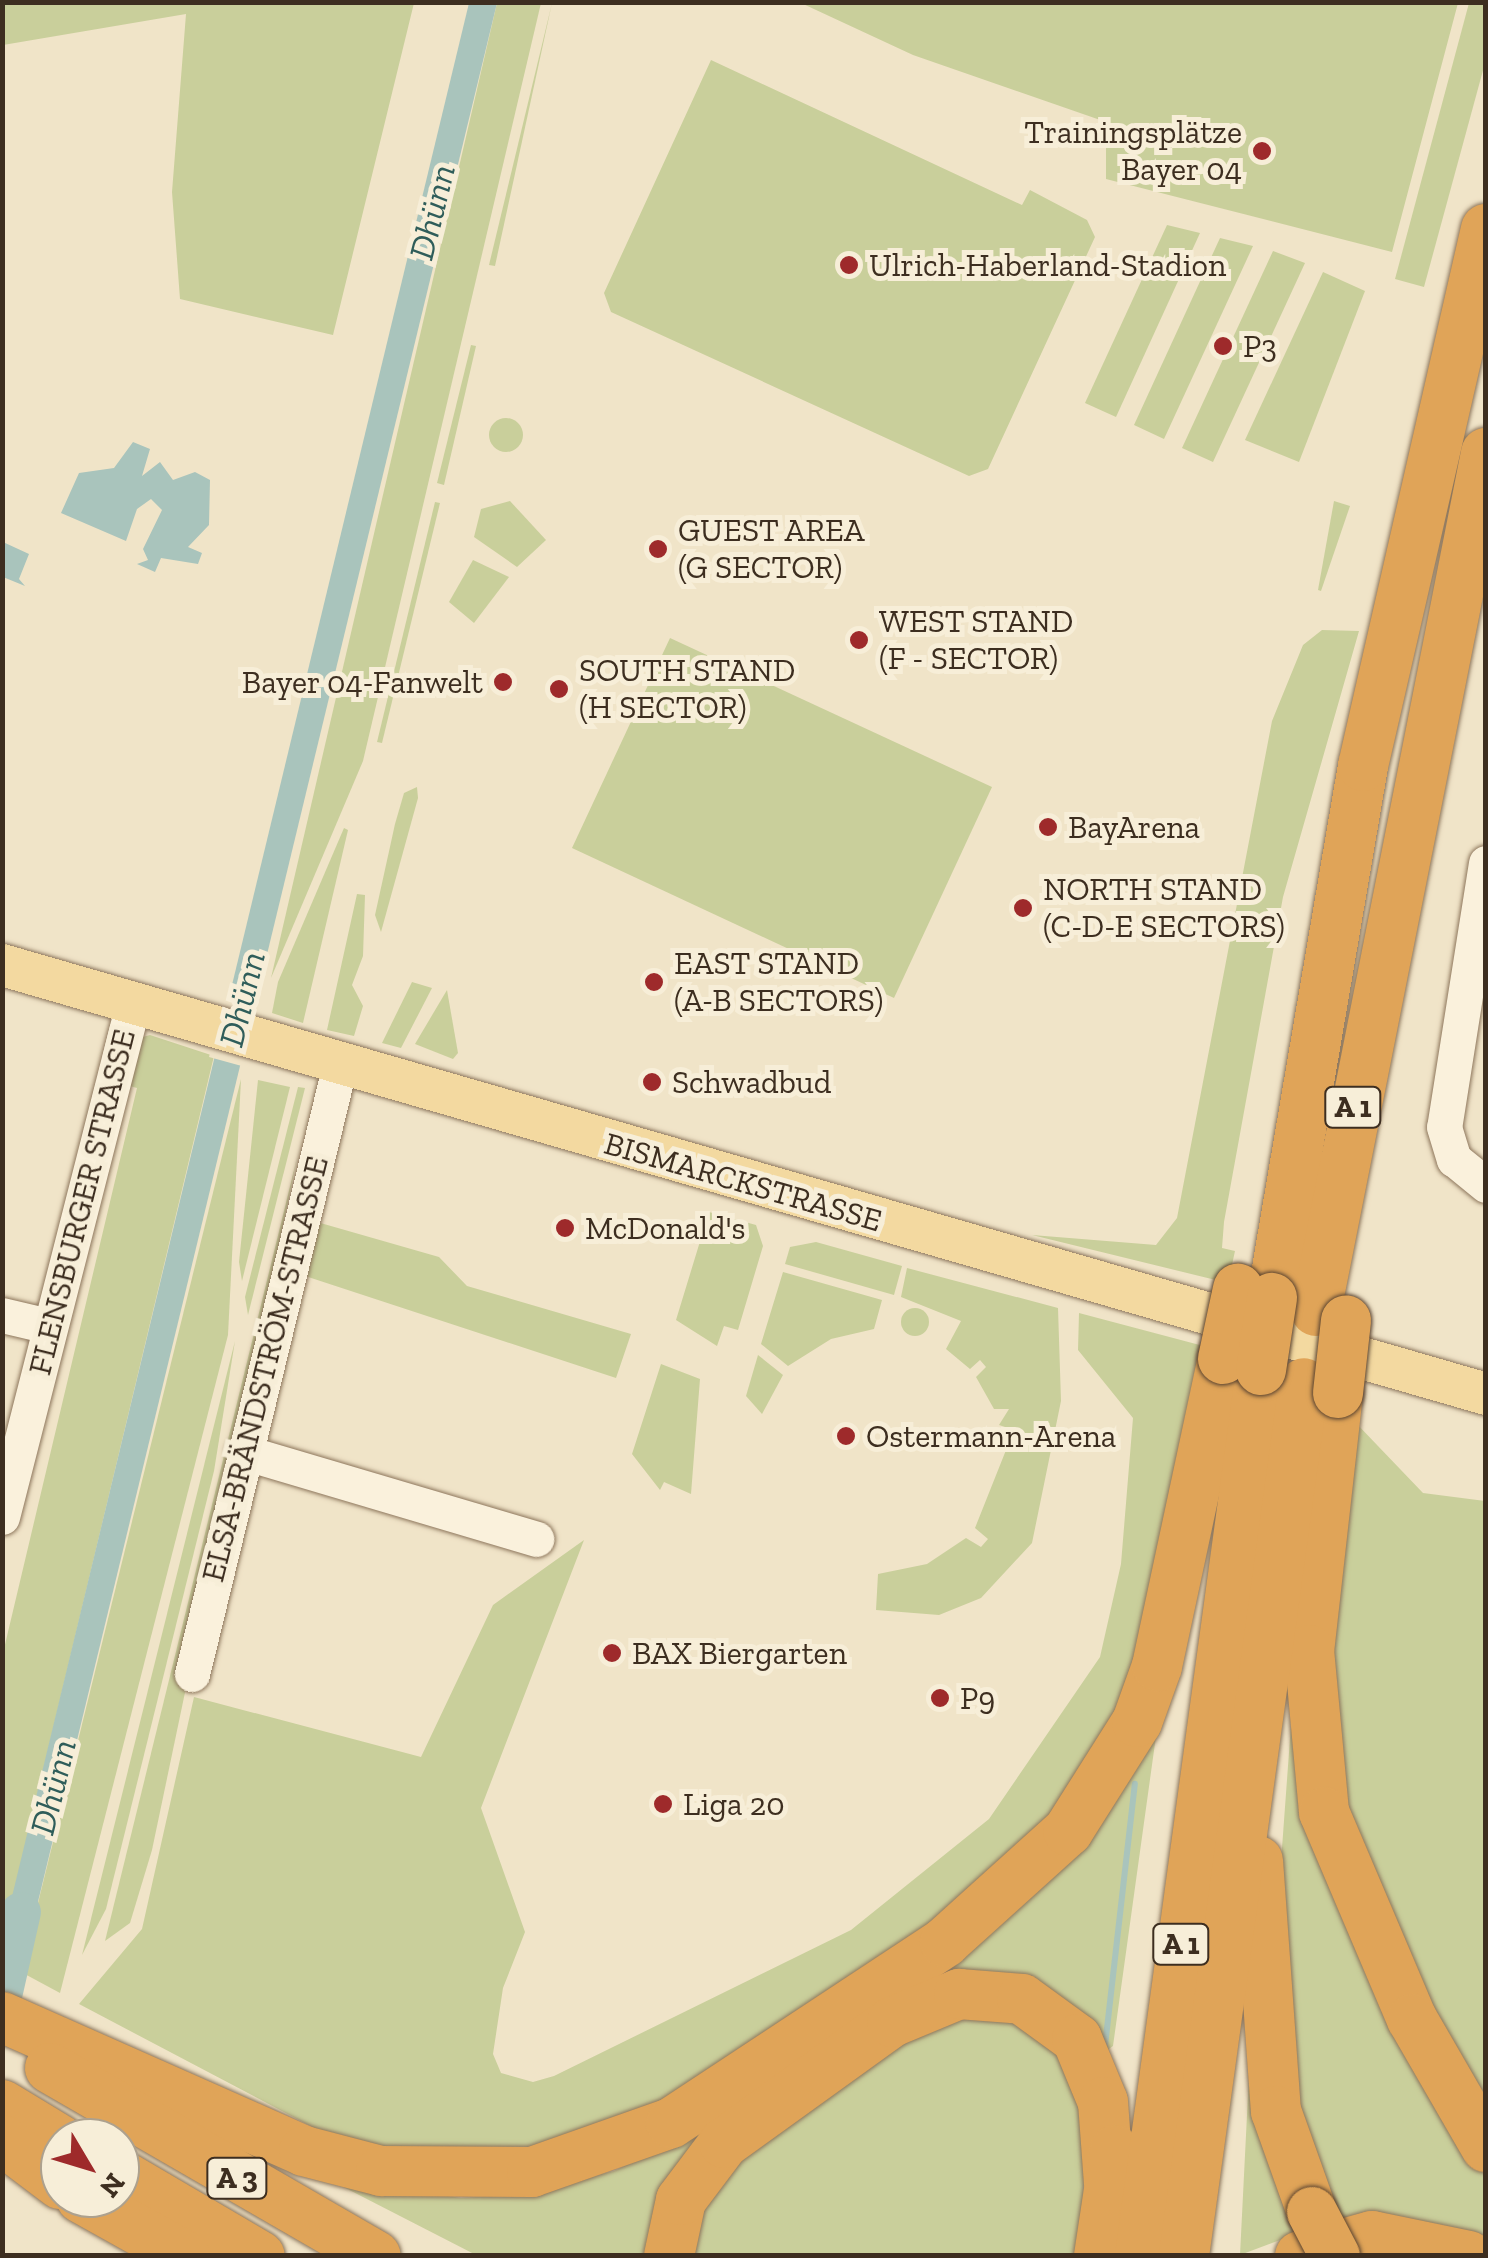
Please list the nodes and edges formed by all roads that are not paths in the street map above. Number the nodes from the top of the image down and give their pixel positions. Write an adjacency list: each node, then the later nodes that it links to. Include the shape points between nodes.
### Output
1 (1486, 229): 9 (highway, via 1363,766 1294,985)
2 (1486, 453): 9 (highway, A 1, via 1391,903)
3 (1486, 863): 6 (street)
4 (2, 965): 5 (main road, BISMARCKSTRASSE)
5 (134, 1004): 7 (main road, BISMARCKSTRASSE); 11 (street, FLENSBURGER STRASSE)
6 (1472, 1009): 8 (street, via 1444,1127)
7 (340, 1064): 13 (main road, BISMARCKSTRASSE); 14 (street, ELSA-BRÄNDSTRÖM-STRASSE)
8 (1475, 1178)
9 (1293, 1304): 12 (highway, A 1); 12 (highway, bridge)
10 (2, 1314): 11 (street)
11 (49, 1326): 15 (street, FLENSBURGER STRASSE)
12 (1282, 1376): 17 (highway, A 1); 19 (highway, A 1); 22 (highway, via 1100,1787 999,1900 788,2053 630,2144 474,2178 381,2171 304,2151); 26 (highway, via 1324,1812 1412,2019)
13 (1486, 1394)
14 (243, 1452): 16 (street); 18 (street, ELSA-BRÄNDSTRÖM-STRASSE)
15 (2, 1517)
16 (536, 1539)
17 (1223, 1632): 28 (highway, via 1188,1732); 39 (highway, A 1)
18 (192, 1674)
19 (1244, 1798): 32 (highway, via 1258,1860 1276,2112); 40 (highway, A 1)
20 (2, 2017): 22 (highway)
21 (2, 2040): 22 (highway, A 3)
22 (104, 2081): 36 (highway, A 3)
23 (2, 2105): 24 (highway)
24 (40, 2128)
25 (2, 2140): 27 (highway)
26 (1486, 2148)
27 (40, 2162)
28 (1109, 2183): 37 (highway, via 1103,2102 1077,2039 1022,2000 959,1994 892,2022 724,2143 681,2200); 38 (highway)
29 (140, 2210): 35 (highway, A 3)
30 (113, 2218): 33 (highway)
31 (129, 2218): 34 (highway)
32 (1306, 2234): 41 (highway, bridge); 42 (highway, via 1372,2236)
33 (146, 2256)
34 (185, 2256)
35 (260, 2256)
36 (376, 2256)
37 (669, 2256)
38 (1099, 2256)
39 (1140, 2256)
40 (1184, 2256)
41 (1335, 2256)
42 (1469, 2256)

